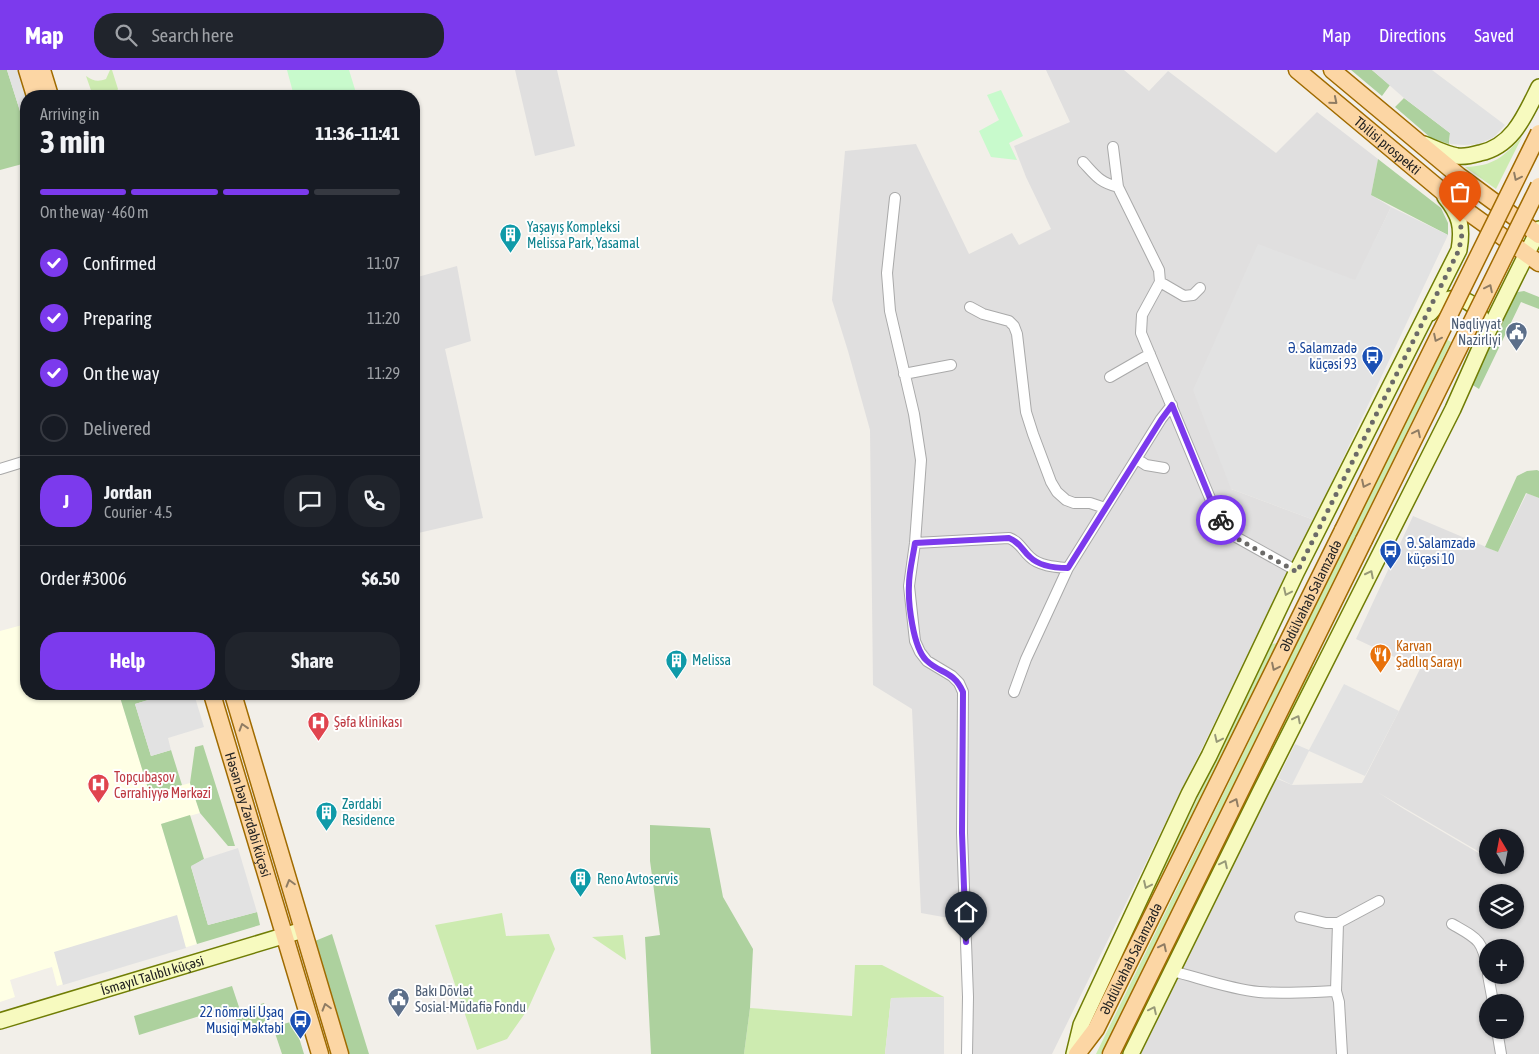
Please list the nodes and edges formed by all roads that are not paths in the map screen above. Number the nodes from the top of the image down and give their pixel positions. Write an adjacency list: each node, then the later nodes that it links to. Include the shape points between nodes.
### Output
1 (27, 70): 5 (main road)
2 (42, 70): 6 (main road)
3 (1297, 70): 15 (main road, Tbilisi prospekti, one-way to 15)
4 (1332, 70): 9 (main road, Tbilisi prospekti)
5 (33, 90)
6 (48, 90)
7 (1536, 93): 9 (main road, via 1511,137 1488,152 1457,156); 10 (main road, via 1530,126)
8 (1539, 133): 54 (main road, Əbdülvahab Salamzadə, one-way to 54, bridge, via 1096,1028)
9 (1418, 142): 17 (main road, Tbilisi prospekti)
10 (1539, 144)
11 (1113, 148): 14 (street)
12 (1083, 162): 14 (street, via 1105,184)
13 (1539, 186): 55 (main road, Əbdülvahab Salamzadə, one-way to 13, bridge)
14 (1118, 187): 19 (street, via 1159,270)
15 (1438, 188): 18 (main road, Tbilisi prospekti); 22 (main road, Əbdülvahab Salamzadə, via 1452,205 1462,234 1459,250)
16 (895, 198): 26 (street, via 887,273 890,311)
17 (1538, 232): 18 (main road)
18 (1533, 259): 23 (main road)
19 (1160, 282): 20 (street, via 1184,296 1193,295); 24 (street, via 1142,315 1141,332)
20 (1200, 288)
21 (970, 307): 33 (street, via 1009,321 1014,326 1026,412 1057,492 1066,500)
22 (1424, 319): 23 (main road, via 1436,305 1446,300 1467,301 1482,319); 36 (main road, Əbdülvahab Salamzadə)
23 (1482, 346): 47 (main road, one-way to 23)
24 (1150, 354): 27 (street); 28 (street)
25 (951, 365): 26 (street)
26 (904, 374): 34 (street, via 921,460)
27 (1110, 377)
28 (1172, 405): 29 (street); 36 (street, via 1224,525 1236,538)
29 (1137, 459): 31 (street, via 1146,465); 33 (street)
30 (20, 463): 32 (street)
31 (1164, 468)
32 (0, 469)
33 (1105, 508): 35 (street)
34 (915, 543): 35 (street, via 1009,538 1019,544 1030,558); 53 (street, via 909,586 915,641 926,661 952,676 963,692 962,833)
35 (1068, 568): 37 (street)
36 (1297, 572): 54 (main road, Əbdülvahab Salamzadə, one-way to 54, via 1081,1026)
37 (1014, 692)
38 (214, 700): 45 (main road, Həsən bəy Zərdabi küçəsi)
39 (235, 700): 44 (main road, Həsən bəy Zərdabi küçəsi, one-way to 39)
40 (1379, 901): 42 (street)
41 (1300, 917): 42 (street)
42 (1338, 923): 48 (street)
43 (1452, 924): 46 (street)
44 (303, 930): 45 (main road, İsmayıl Talıblı küçəsi); 52 (main road, Həsən bəy Zərdabi küçəsi, one-way to 44)
45 (284, 936): 49 (main road, İsmayıl Talıblı küçəsi); 51 (main road, Həsən bəy Zərdabi küçəsi)
46 (1479, 942)
47 (1172, 970): 48 (street, via 1258,992); 56 (main road, one-way to 47)
48 (1336, 991): 57 (street)
49 (0, 1022)
50 (1499, 1039): 58 (street)
51 (320, 1054)
52 (340, 1054)
53 (967, 1054)
54 (1076, 1054)
55 (1111, 1054)
56 (1131, 1054)
57 (1342, 1054)
58 (1501, 1054)

